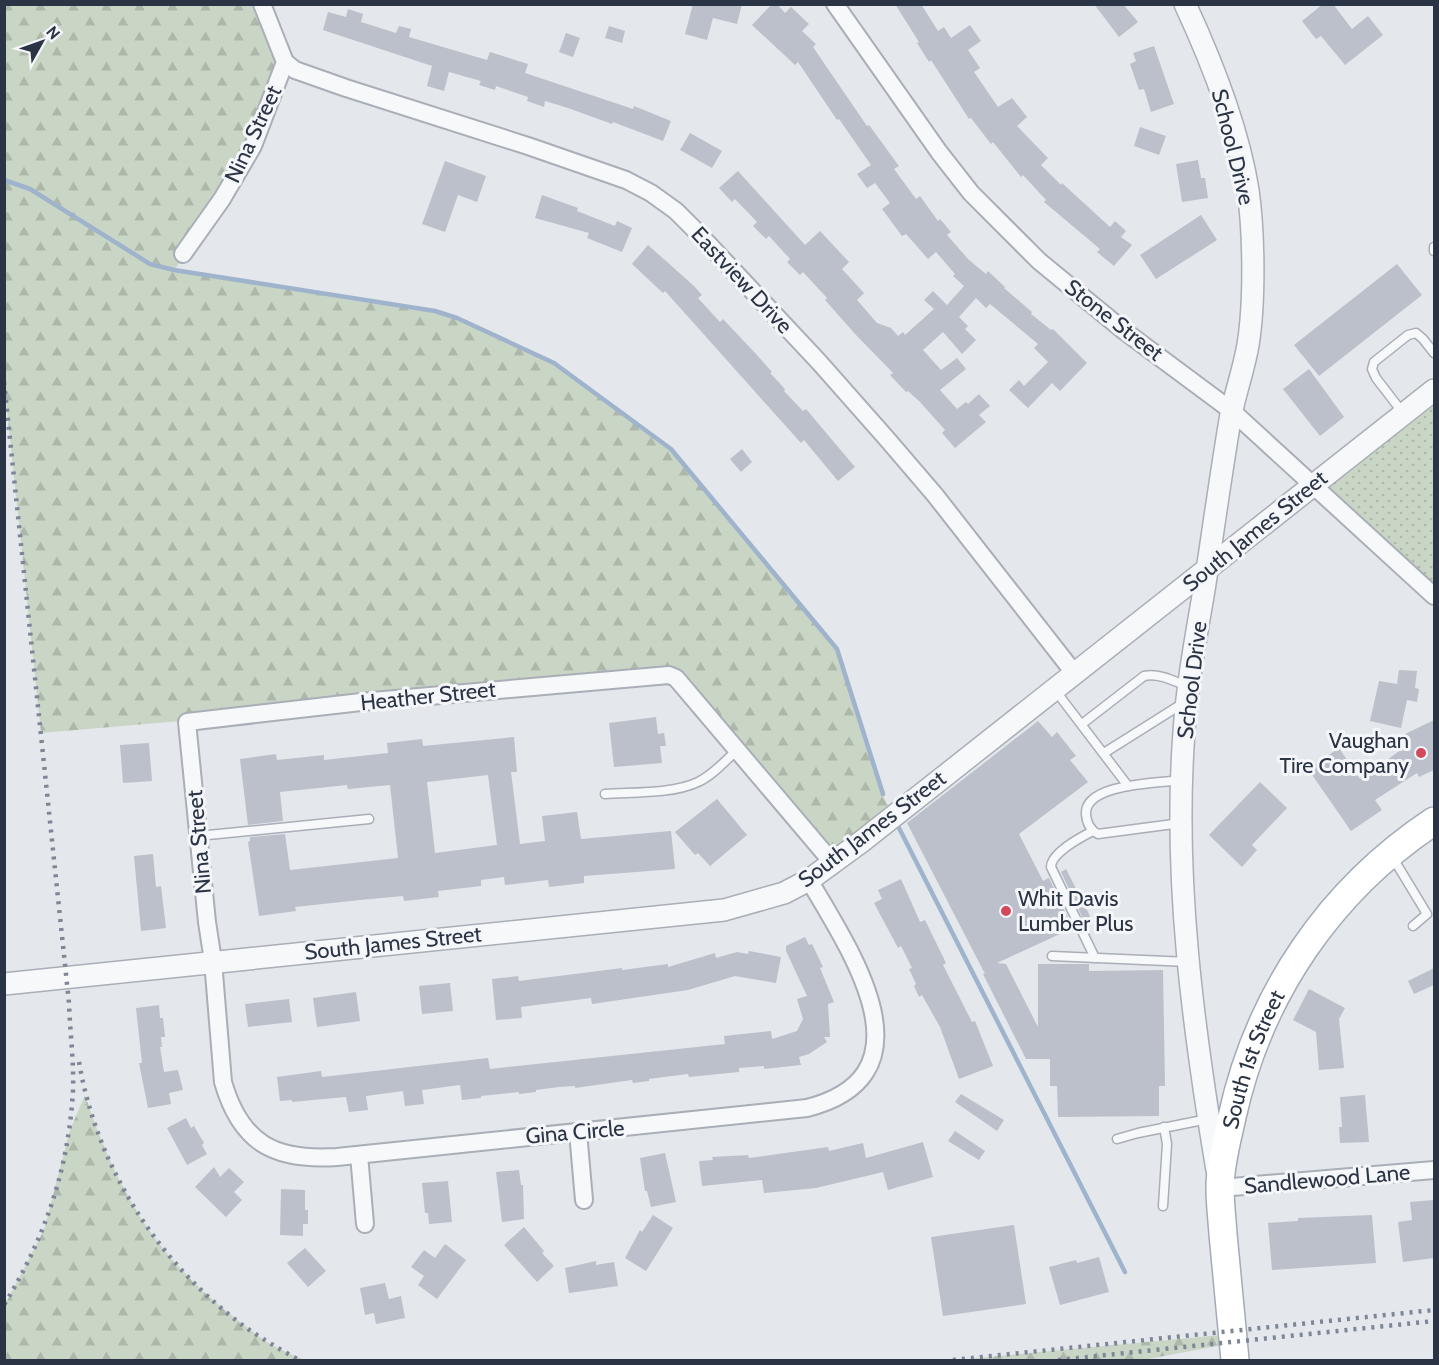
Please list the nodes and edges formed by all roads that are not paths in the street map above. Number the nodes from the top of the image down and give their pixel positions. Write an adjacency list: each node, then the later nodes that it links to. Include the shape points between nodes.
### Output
1 (262, 4): 4 (street, Nina Street)
2 (836, 4): 8 (street, Stone Street, via 939,152 987,210 1047,268)
3 (1185, 4): 8 (street, School Drive, via 1224,101 1249,203 1252,289 1248,343)
4 (285, 62): 5 (street, Nina Street, via 253,146); 13 (street, Eastview Drive, via 346,88 626,180 668,205 698,232 887,439)
5 (183, 254)
6 (1434, 352): 9 (lane, via 1416,333 1374,362 1376,378)
7 (1434, 390): 9 (street, South James Street)
8 (1232, 411): 10 (street, Stone Street); 11 (street, School Drive)
9 (1404, 414): 10 (street, South James Street)
10 (1314, 484): 11 (street, South James Street); 12 (street, Stone Street)
11 (1207, 571): 13 (street, South James Street); 15 (street, School Drive)
12 (1434, 596)
13 (1074, 674): 14 (street, South James Street)
14 (1055, 689): 17 (lane); 29 (street, South James Street)
15 (1188, 694): 17 (lane, via 1163,676 1144,676); 19 (lane); 20 (street, School Drive)
16 (188, 722): 18 (street, Heather Street, via 669,675 676,678); 27 (street, Nina Street)
17 (1082, 724): 19 (lane)
18 (737, 750): 22 (lane, via 713,772 681,788); 29 (street)
19 (1104, 753): 21 (lane)
20 (1181, 780): 21 (lane); 25 (street, School Drive)
21 (1128, 786): 26 (lane, via 1101,792 1091,800 1085,811)
22 (605, 794)
23 (369, 819): 27 (lane)
24 (1434, 821): 28 (main road, South 1st Street)
25 (1181, 823): 26 (lane, via 1106,834); 35 (street, School Drive)
26 (1093, 831): 33 (lane, via 1053,858 1051,867)
27 (198, 836): 34 (street, Nina Street)
28 (1390, 853): 31 (lane, via 1427,914); 43 (main road, South 1st Street, via 1334,909 1279,988 1248,1059 1226,1144)
29 (832, 862): 30 (street, South James Street)
30 (809, 880): 34 (street, South James Street, via 784,893 724,910); 39 (street, Gina Circle, via 853,958 873,1008 874,1047 863,1076 834,1100 807,1108)
31 (1413, 926)
32 (1052, 956): 33 (lane)
33 (1095, 958): 35 (lane)
34 (213, 961): 36 (street, South James Street); 41 (street, Gina Circle, via 223,1082 228,1099 247,1130 260,1142 291,1156 314,1159)
35 (1190, 962): 37 (street, School Drive)
36 (4, 984)
37 (1209, 1119): 38 (lane); 43 (street, School Drive)
38 (1164, 1127): 40 (lane); 45 (lane, via 1167,1144)
39 (578, 1132): 41 (street, Gina Circle); 44 (street)
40 (1117, 1139)
41 (359, 1155): 46 (street)
42 (1434, 1170): 43 (street, Sandlewood Lane)
43 (1220, 1188): 47 (main road, South 1st Street)
44 (584, 1200)
45 (1163, 1206)
46 (365, 1224)
47 (1234, 1360)

